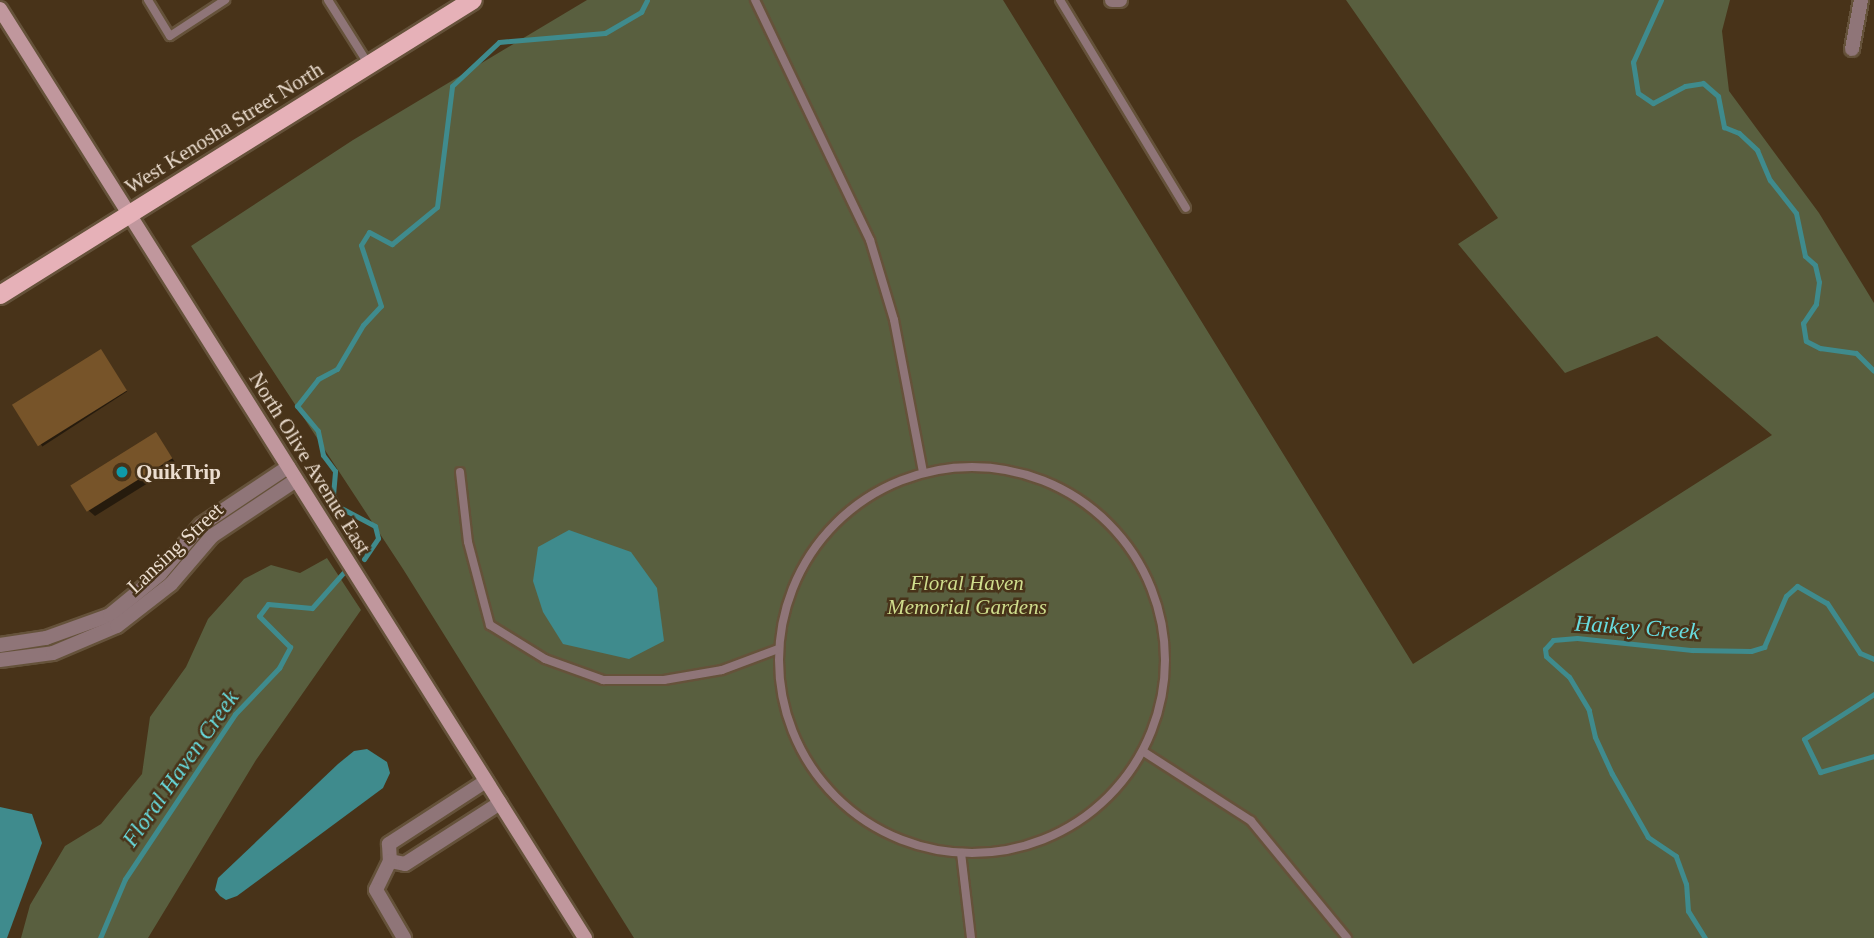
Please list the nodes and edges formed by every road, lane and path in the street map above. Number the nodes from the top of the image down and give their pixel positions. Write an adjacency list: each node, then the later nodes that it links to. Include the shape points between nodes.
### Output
1 (148, 0): 2 (lane, via 170,36)
2 (225, 0)
3 (328, 0): 12 (lane)
4 (472, 0): 12 (main road, West Kenosha Street North)
5 (755, 0): 18 (lane, via 870,240 894,320)
6 (1060, 0): 13 (lane)
7 (1112, 0): 8 (street)
8 (1120, 0)
9 (1861, 0): 11 (street)
10 (0, 9): 14 (street, North Olive Avenue East)
11 (1852, 49)
12 (369, 65): 14 (main road, West Kenosha Street North)
13 (1186, 208)
14 (128, 215): 15 (main road, West Kenosha Street North); 16 (street, North Olive Avenue East)
15 (0, 295)
16 (288, 467): 19 (street, North Olive Avenue East); 20 (street, Lansing Street, via 201,525 160,574 110,615 47,638)
17 (460, 472): 21 (lane, via 468,542 490,625 545,659 603,680 664,680 722,670)
18 (923, 472): 21 (lane, via 867,497 822,537 791,589); 23 (lane, via 984,467 1021,471 1066,489 1106,519 1137,557 1158,601 1166,650 1162,699)
19 (296, 480): 22 (street, Lansing Street, via 212,536 171,584 117,626 53,653); 24 (street, North Olive Avenue East)
20 (0, 645)
21 (778, 649): 28 (lane, via 780,691 791,731 811,768 838,800 872,826 910,844)
22 (0, 660)
23 (1144, 752): 28 (lane, via 1112,794 1065,829 1010,850); 33 (lane, via 1251,821)
24 (486, 781): 25 (street, North Olive Avenue East); 26 (street)
25 (500, 803): 27 (street); 31 (street, North Olive Avenue East)
26 (422, 823): 27 (street); 29 (street, via 389,844)
27 (436, 845): 29 (street, via 405,864)
28 (961, 853): 32 (lane)
29 (390, 861): 30 (street, via 376,890)
30 (404, 938)
31 (585, 938)
32 (971, 938)
33 (1347, 938)

